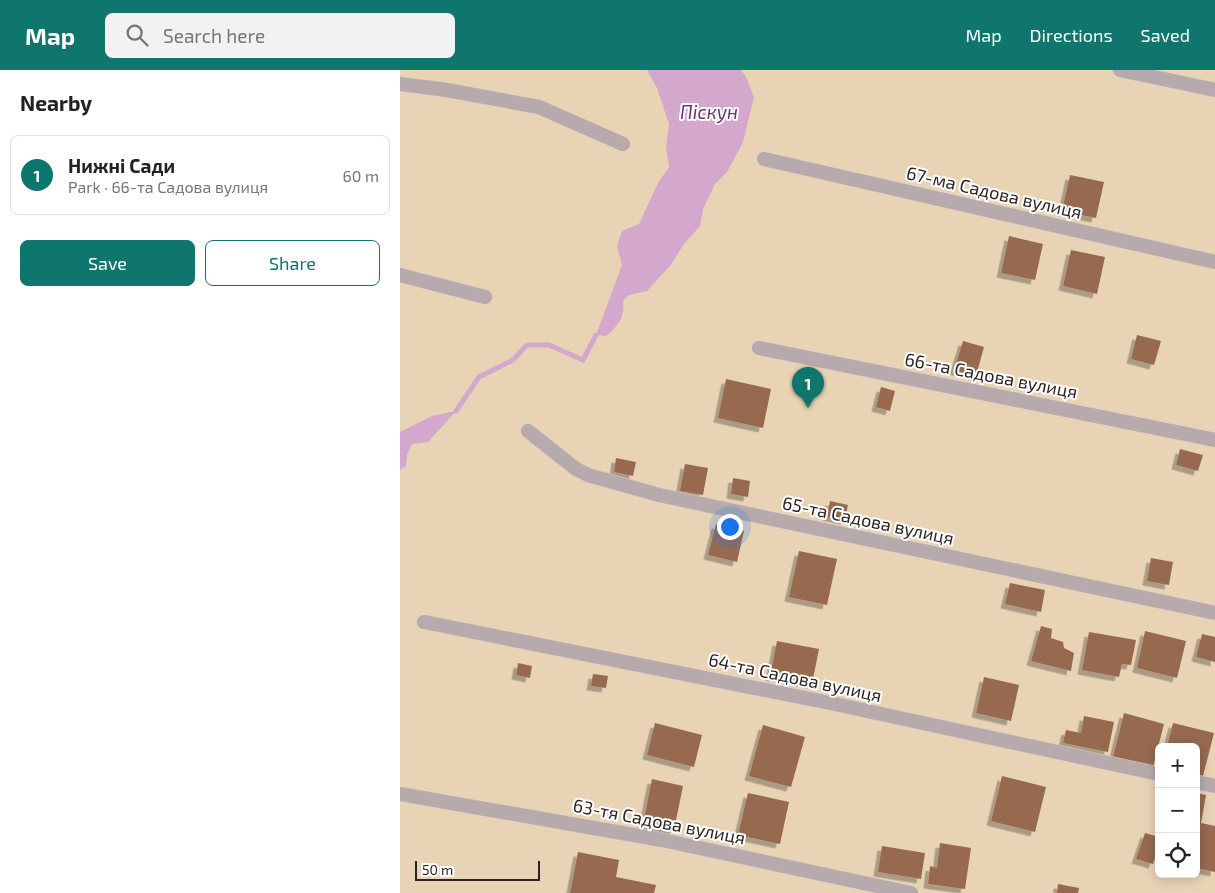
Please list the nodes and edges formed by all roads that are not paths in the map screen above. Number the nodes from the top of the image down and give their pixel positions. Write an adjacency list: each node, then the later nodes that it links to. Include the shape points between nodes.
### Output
1 (1120, 70): 3 (street)
2 (400, 84): 4 (street, via 539,107)
3 (1215, 90)
4 (623, 144)
5 (764, 159): 6 (street, 67-ма Садова вулиця)
6 (1215, 262)
7 (400, 275): 8 (street)
8 (485, 297)
9 (759, 348): 11 (street, 66-та Садова вулиця)
10 (528, 431): 12 (street, 65-та Садова вулиця, via 588,475 659,495)
11 (1215, 440)
12 (1215, 614)
13 (424, 622): 14 (street, 64-та Садова вулиця, via 835,704)
14 (1155, 773)
15 (1200, 783): 16 (street)
16 (1215, 786)
17 (400, 794): 18 (street, 63-тя Садова вулиця, via 662,840)
18 (911, 893)

